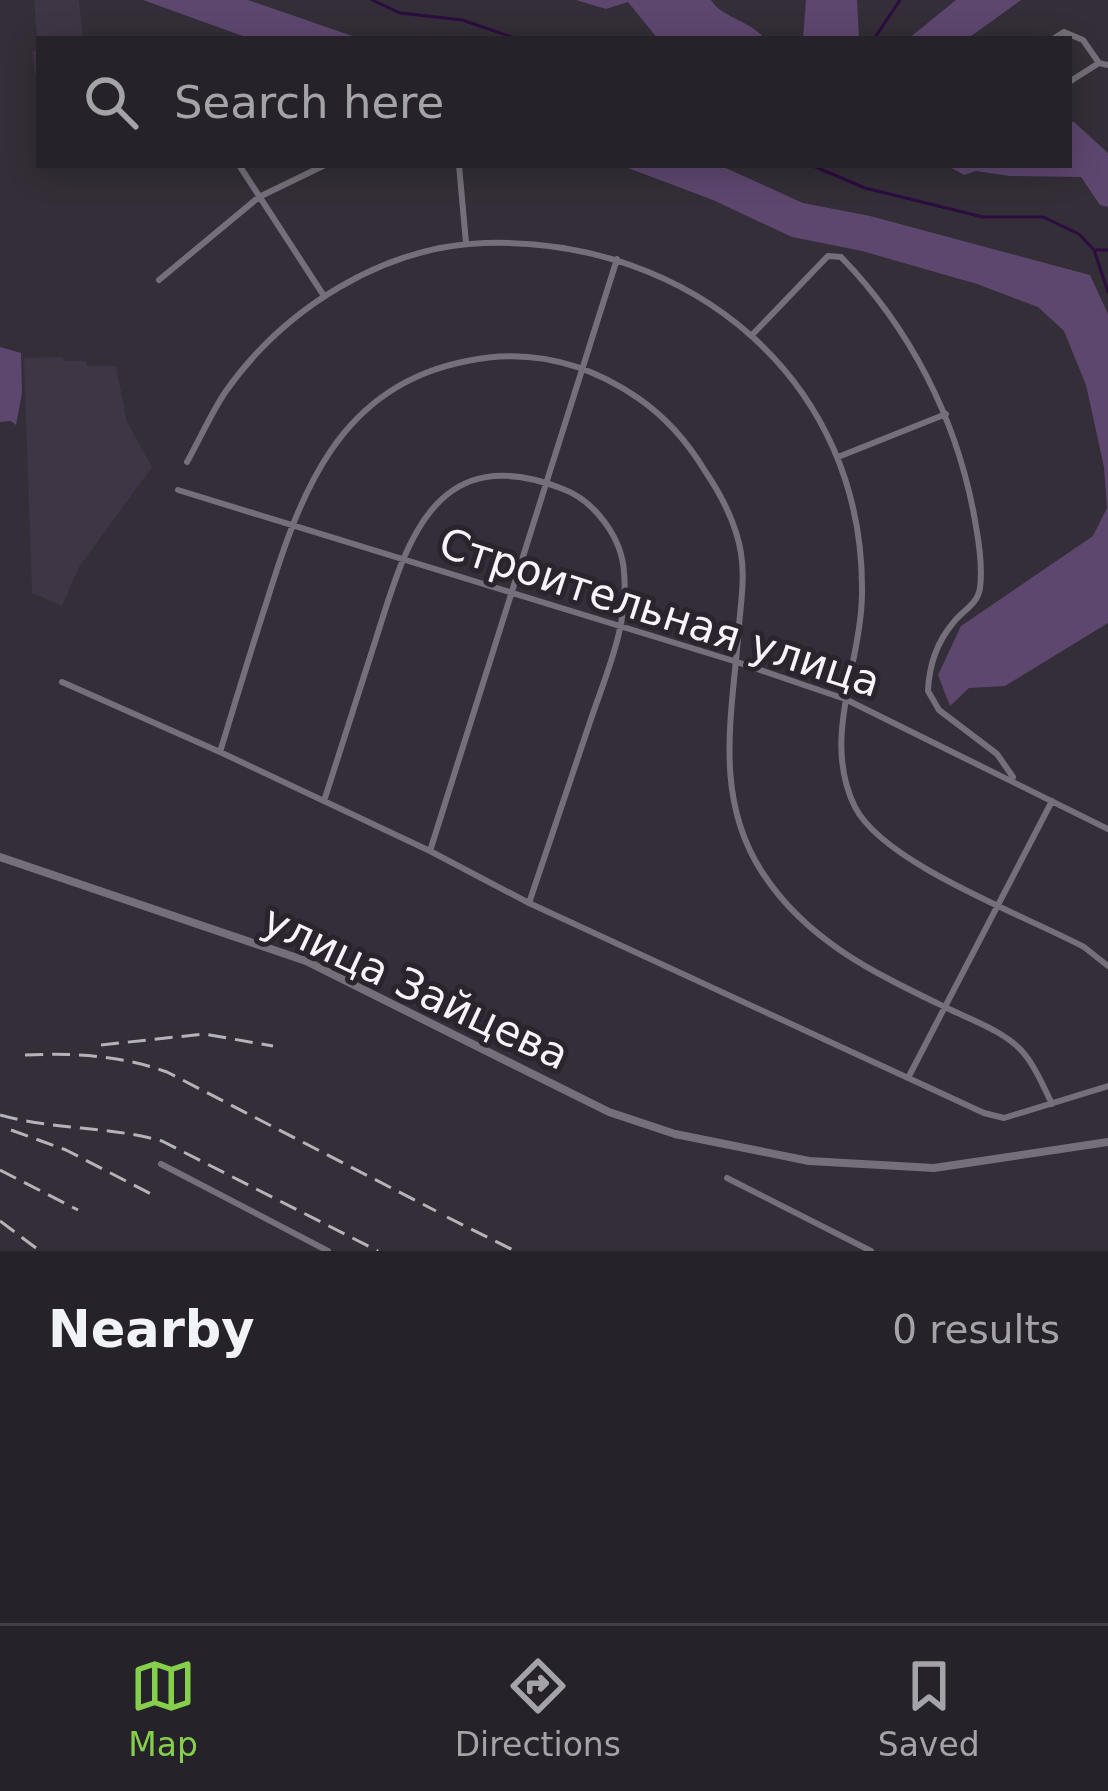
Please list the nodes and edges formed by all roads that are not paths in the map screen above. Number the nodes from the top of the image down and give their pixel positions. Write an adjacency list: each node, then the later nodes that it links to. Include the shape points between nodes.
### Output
1 (1058, 36): 2 (street, via 1083,40)
2 (1104, 64): 3 (street)
3 (1072, 80)
4 (241, 168): 7 (street)
5 (319, 168): 7 (street)
6 (459, 168): 8 (street)
7 (259, 197): 10 (street); 11 (street)
8 (466, 243): 9 (street, via 560,245); 11 (street, via 384,264)
9 (617, 258): 12 (street, via 673,280); 13 (street)
10 (159, 280)
11 (324, 296): 16 (street, via 246,364)
12 (752, 335): 14 (street, via 816,266 841,257 910,347); 15 (street, via 798,387)
13 (585, 367): 17 (street); 19 (street, via 532,357 469,360 398,386 330,449); 23 (street, via 684,438 730,513 744,585)
14 (946, 414): 15 (street); 27 (street, via 966,472 981,586 938,645 928,691)
15 (838, 458): 25 (street, via 862,592)
16 (187, 462)
17 (547, 483): 20 (street, via 498,476 469,482 427,511); 21 (street); 22 (street, via 590,505 613,534 625,572)
18 (178, 490): 19 (street, Строительная улица)
19 (291, 524): 20 (street, Строительная улица); 26 (street)
20 (402, 558): 21 (street, Строительная улица); 28 (street)
21 (512, 596): 22 (street, Строительная улица); 31 (street)
22 (621, 628): 23 (street, Строительная улица); 33 (street)
23 (737, 662): 25 (street, Строительная улица); 36 (street, via 728,776 761,872 813,934)
24 (62, 682): 26 (street)
25 (845, 699): 27 (street, Строительная улица); 34 (street, via 846,781 868,827 890,848)
26 (220, 752): 28 (street)
27 (1016, 781): 29 (street, Строительная улица)
28 (324, 801): 31 (street)
29 (1052, 801): 30 (street, Строительная улица); 34 (street)
30 (1108, 829)
31 (430, 851): 33 (street)
32 (0, 857): 40 (street, улица Зайцева, via 306,961 609,1112 738,1150 934,1168)
33 (529, 904): 37 (street)
34 (998, 904): 35 (street); 36 (street)
35 (1108, 966)
36 (944, 1006): 37 (street); 39 (street, via 1024,1053)
37 (908, 1078): 39 (street, via 1004,1118)
38 (1108, 1086): 39 (street)
39 (1052, 1104)
40 (1108, 1142)
41 (161, 1164): 43 (street)
42 (727, 1178): 44 (street)
43 (328, 1251)
44 (871, 1251)

